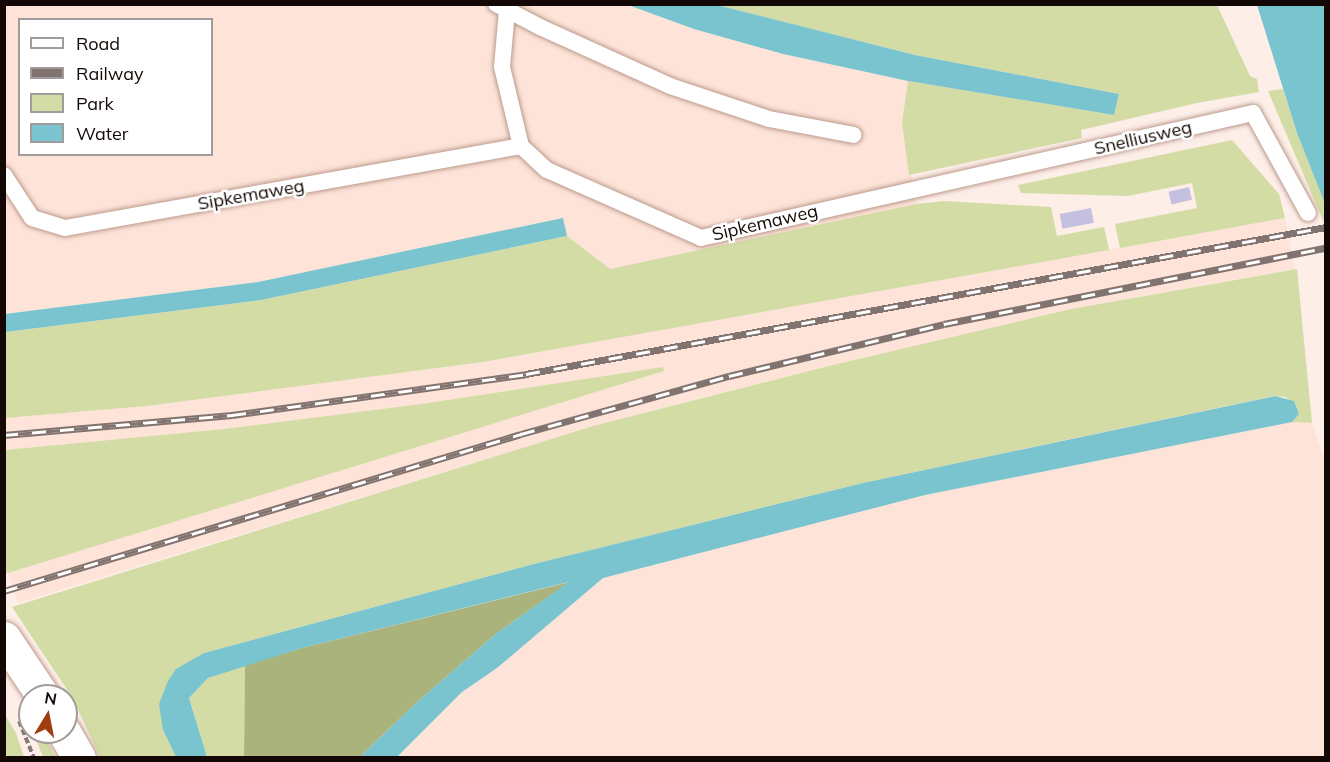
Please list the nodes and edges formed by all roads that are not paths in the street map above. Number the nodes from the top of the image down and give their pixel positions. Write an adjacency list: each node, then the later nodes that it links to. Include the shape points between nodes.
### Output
1 (501, 7): 2 (lane, via 670,86 769,119); 3 (lane, via 502,67)
2 (854, 135)
3 (521, 146): 4 (lane, Sipkemaweg, via 65,228 32,218); 5 (lane, Sipkemaweg, via 547,170 701,238)
4 (4, 175)
5 (922, 187): 6 (lane, Snelliusweg, via 1253,113)
6 (1308, 213)
7 (4, 638): 8 (street)
8 (35, 684)
9 (71, 744): 10 (street)
10 (79, 758)

